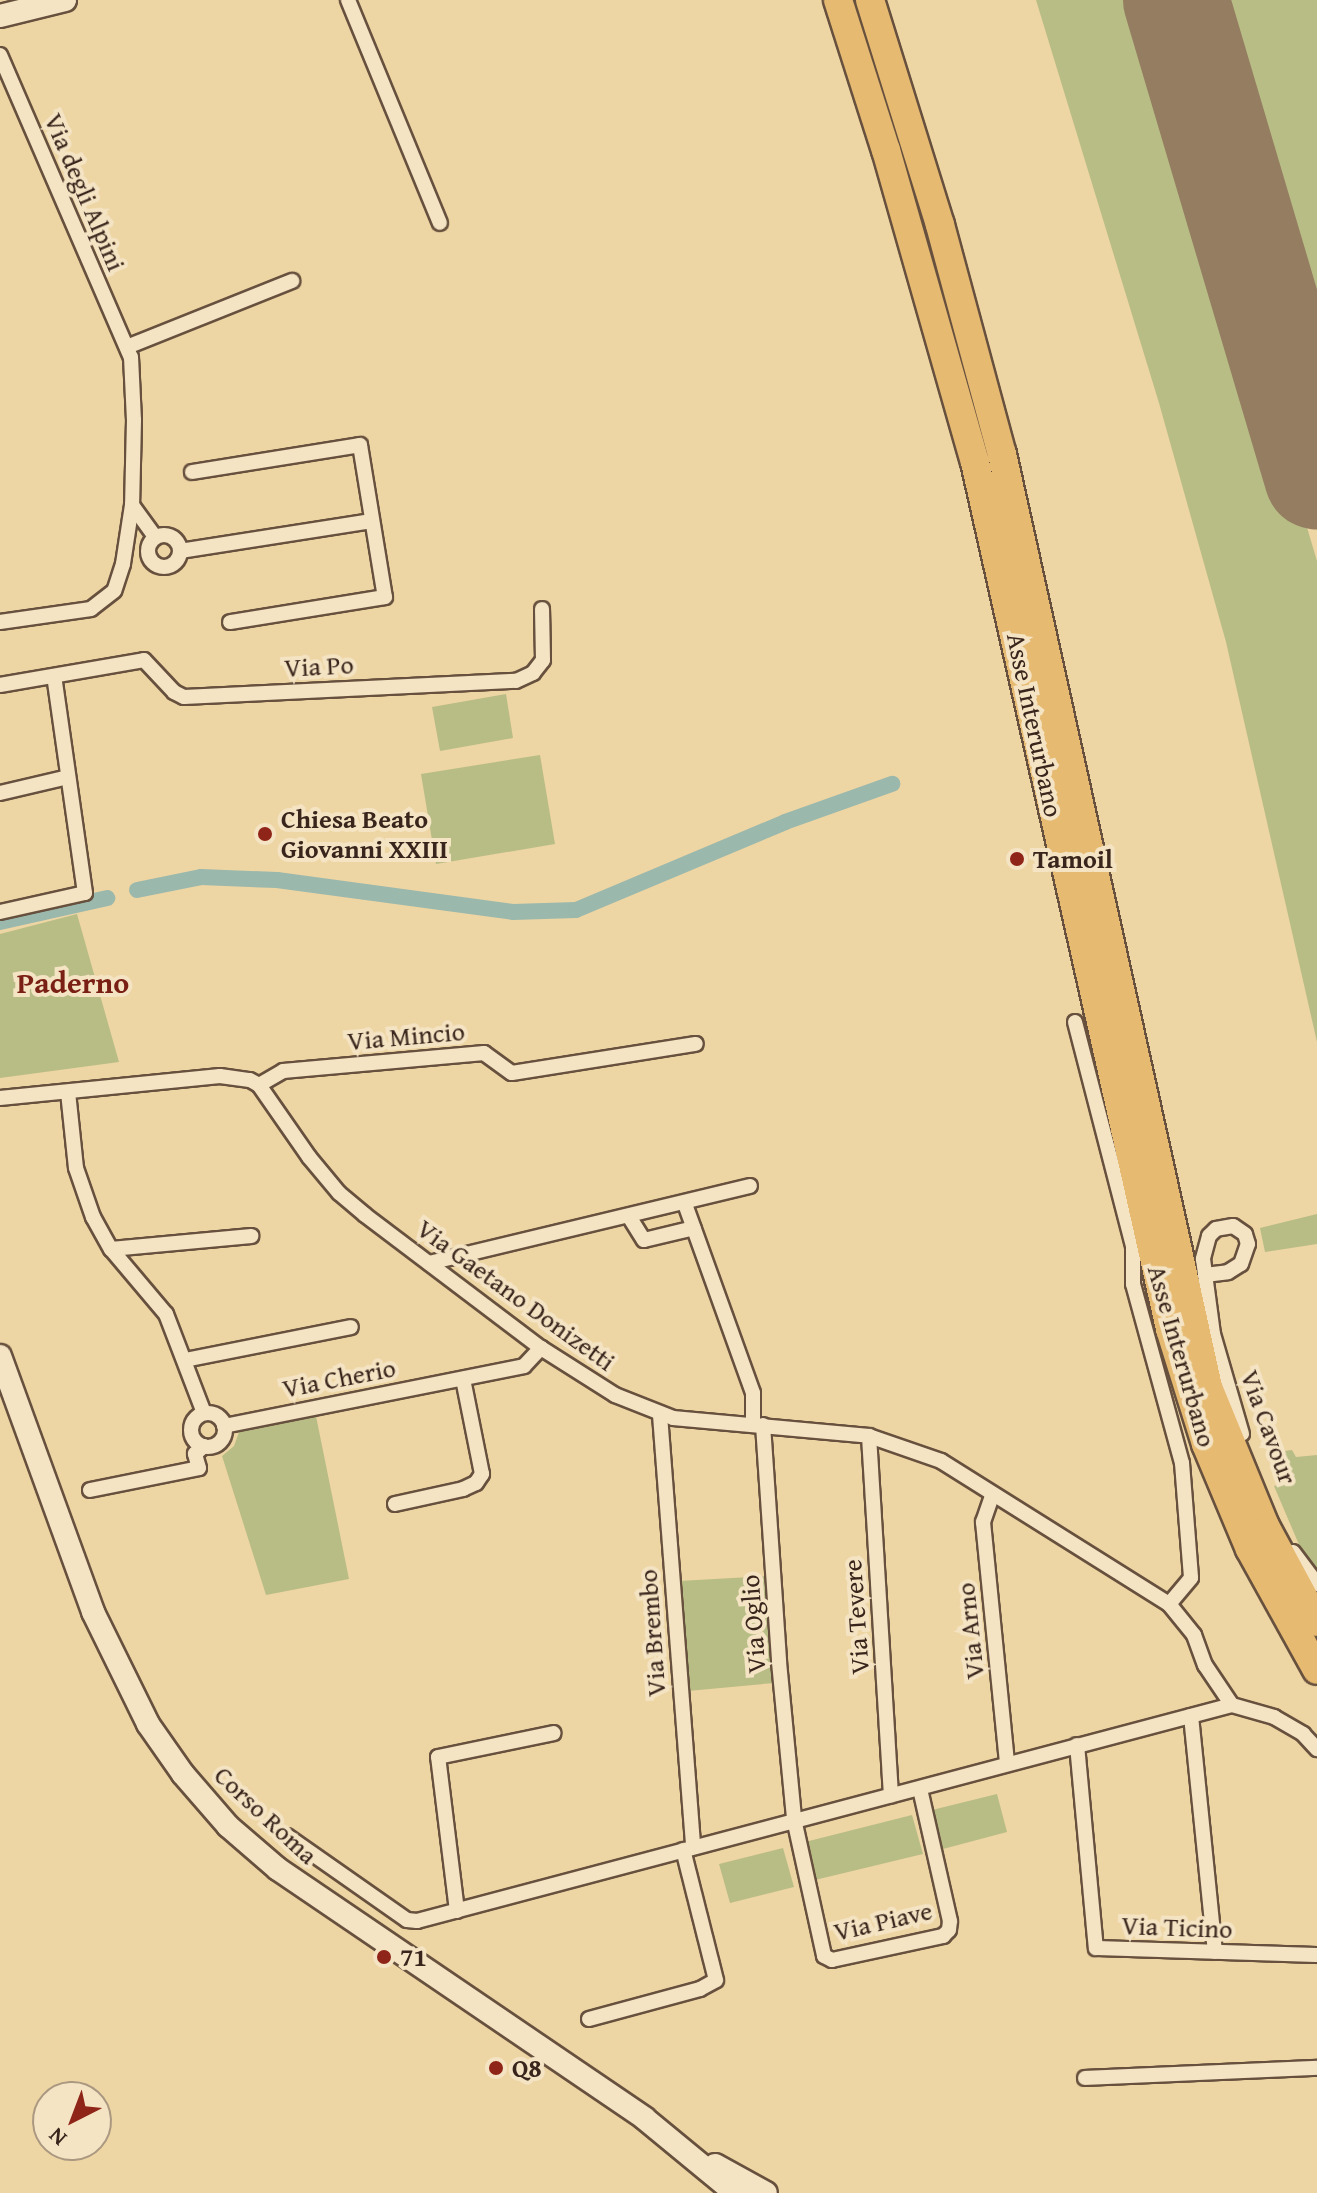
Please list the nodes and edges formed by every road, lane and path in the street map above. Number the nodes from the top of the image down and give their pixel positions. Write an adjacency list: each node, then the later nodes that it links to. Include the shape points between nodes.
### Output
1 (65, 0): 5 (street)
2 (349, 0): 7 (street)
3 (838, 0): 54 (highway, Asse Interurbano, via 975,462 1170,1329 1206,1444 1250,1549)
4 (870, 0): 53 (highway, Asse Interurbano, via 940,225 1002,454 1208,1387 1265,1526)
5 (0, 16)
6 (0, 55): 9 (street, Via degli Alpini)
7 (440, 223)
8 (292, 281): 9 (street)
9 (127, 347): 11 (street, Via degli Alpini, via 134,420)
10 (192, 472): 12 (street, via 360,445)
11 (132, 505): 13 (street); 16 (street, Via degli Alpini, via 123,564 114,591 102,602 91,609)
12 (372, 521): 14 (street); 17 (street, via 385,597)
13 (155, 537): 14 (street, via 172,537); 14 (street, via 148,553 160,566 177,560)
14 (180, 551)
15 (542, 609): 18 (street, Via Po, via 543,660 533,673 516,681 184,697 144,660)
16 (0, 622)
17 (230, 622)
18 (54, 676): 19 (street, Via Po); 20 (street)
19 (0, 685)
20 (68, 777): 21 (street); 22 (street, via 85,893)
21 (0, 793)
22 (0, 912)
23 (1075, 1022): 52 (street, via 1133,1247 1133,1284 1182,1463 1191,1578)
24 (696, 1044): 25 (street, Via Mincio, via 512,1073 484,1053 283,1071)
25 (259, 1085): 26 (street, via 220,1076); 34 (street, Via Gaetano Donizetti, via 339,1193)
26 (68, 1092): 27 (street); 33 (street, via 76,1168)
27 (0, 1098)
28 (750, 1186): 29 (street)
29 (685, 1204): 30 (street); 31 (street, Via Oglio)
30 (630, 1218): 31 (street, via 644,1240); 34 (street)
31 (694, 1228): 44 (street, Via Oglio, via 753,1393)
32 (251, 1236): 33 (street)
33 (111, 1249): 39 (street, via 166,1314)
34 (429, 1263): 37 (street, Via Gaetano Donizetti)
35 (1205, 1275): 51 (street, Via Cavour, via 1213,1334 1236,1421 1280,1525)
36 (351, 1327): 39 (street)
37 (541, 1348): 40 (street, Via Cherio, via 524,1366); 43 (street, Via Gaetano Donizetti, via 615,1395)
38 (0, 1356): 41 (street, Corso Roma)
39 (185, 1360): 42 (street)
40 (463, 1379): 45 (street, Via Cherio); 50 (street, via 482,1474 463,1489)
41 (5, 1386): 72 (street, Corso Roma, via 115,1662 148,1724 204,1798 300,1886)
42 (204, 1413): 45 (street, via 220,1418); 47 (street, via 196,1418 192,1434)
43 (660, 1415): 44 (street, Via Gaetano Donizetti); 65 (street, Via Brembo)
44 (758, 1424): 46 (street, Via Gaetano Donizetti); 63 (street, Via Oglio)
45 (224, 1426): 47 (street, via 220,1442)
46 (869, 1436): 49 (street, Via Gaetano Donizetti, via 941,1461); 62 (street, Via Tevere)
47 (204, 1446): 48 (street, via 195,1454 199,1468)
48 (90, 1490)
49 (992, 1496): 52 (street, Via Gaetano Donizetti); 60 (street, Via Arno, via 983,1522)
50 (395, 1504)
51 (1317, 1584)
52 (1169, 1604): 55 (street, Via Gaetano Donizetti, via 1194,1635 1205,1665)
53 (1316, 1619)
54 (1317, 1670)
55 (1232, 1705): 56 (street); 59 (street, via 1274,1717)
56 (1191, 1716): 58 (street); 67 (street)
57 (554, 1733): 66 (street, via 438,1757)
58 (1077, 1745): 60 (street); 67 (street, Via Ticino, via 1096,1948)
59 (1317, 1749)
60 (1007, 1764): 61 (street)
61 (920, 1789): 62 (street); 63 (street, Via Piave, via 950,1921 943,1936 832,1960 824,1956)
62 (891, 1795): 63 (street)
63 (794, 1819): 65 (street)
64 (287, 1836): 66 (street, via 407,1920)
65 (688, 1848): 66 (street); 69 (street, via 716,1980)
66 (457, 1911)
67 (1215, 1952): 68 (street, Via Ticino)
68 (1317, 1955)
69 (589, 2019)
70 (1317, 2068): 71 (street)
71 (1085, 2078)
72 (690, 2153): 73 (street, Corso Roma); 74 (street, Corso Roma)
73 (735, 2193)
74 (766, 2193)

